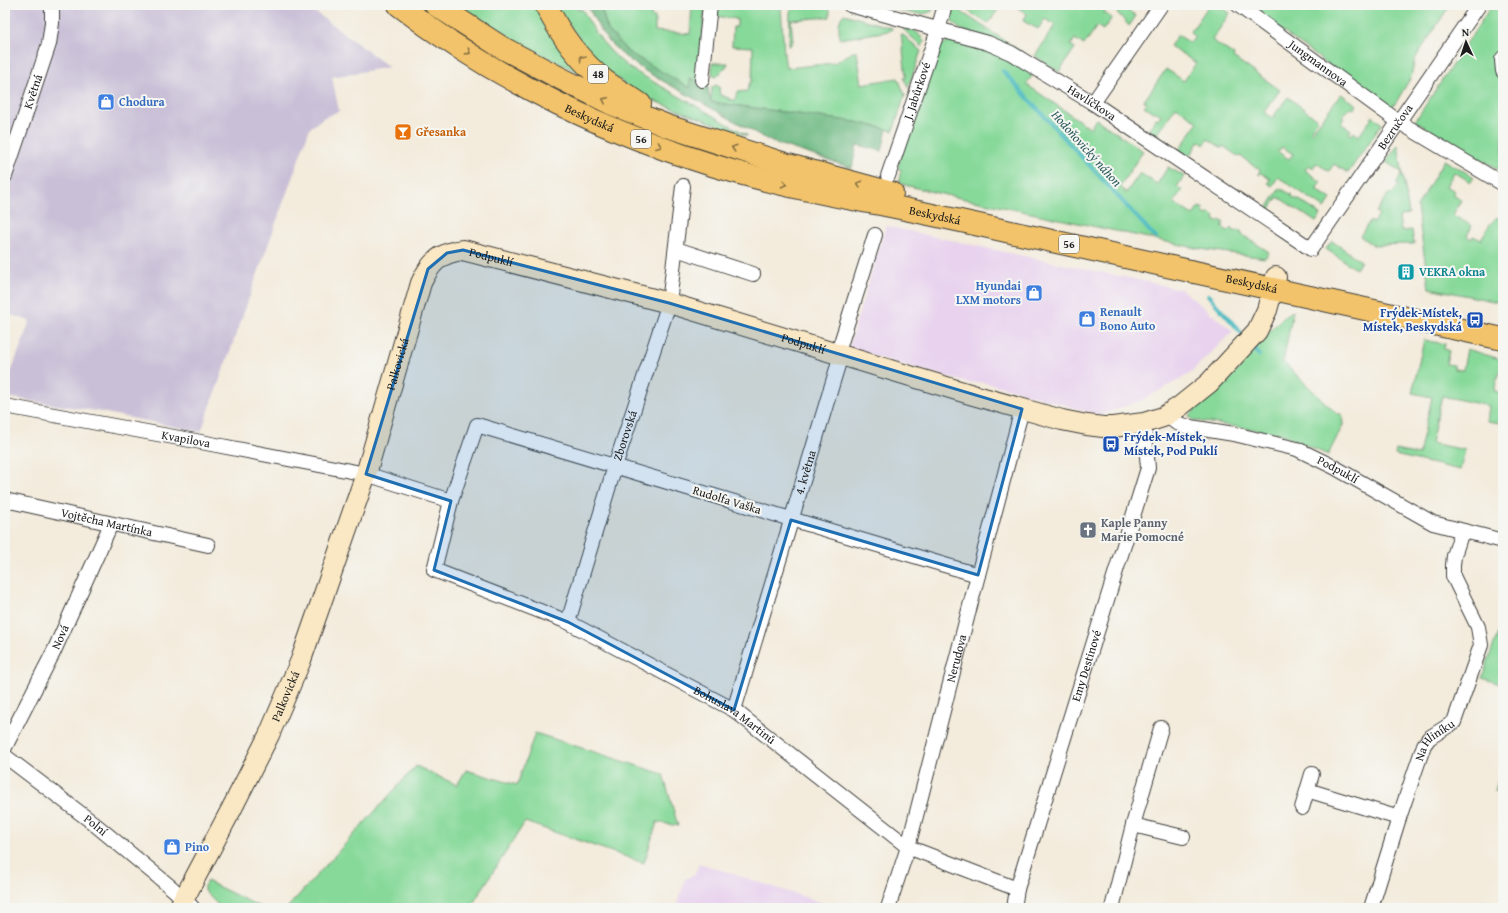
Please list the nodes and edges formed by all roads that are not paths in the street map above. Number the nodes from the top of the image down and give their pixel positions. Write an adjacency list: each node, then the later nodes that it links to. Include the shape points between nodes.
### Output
1 (52, 5): 20 (street, Květná, via 49,44)
2 (381, 5): 13 (main road)
3 (399, 5): 13 (main road, Beskydská / 56)
4 (436, 5): 19 (main road, Beskydská / 56, one-way to 4, via 610,103 558,77 501,47)
5 (546, 5): 19 (main road, 48, one-way to 5, via 589,66 566,38)
6 (710, 5): 16 (street)
7 (850, 5): 12 (street, Havlíčkova)
8 (945, 5): 12 (street, J. Jabůrkové)
9 (1161, 5): 17 (street)
10 (1238, 5): 18 (street, Jungmannova)
11 (1479, 5): 18 (street, Bezručova)
12 (938, 30): 17 (street, Havlíčkova, via 988,42 1011,53); 21 (street, J. Jabůrkové)
13 (435, 31): 29 (main road, Beskydská / 56, one-way to 29, via 489,66 603,124 662,148 731,171 950,219)
14 (1503, 58): 15 (street)
15 (1503, 71)
16 (702, 80)
17 (1093, 104): 26 (street, Havlíčkova)
18 (1399, 122): 22 (street, Jungmannova); 26 (street, Bezručova)
19 (667, 126): 29 (main road, Beskydská / 56, one-way to 19, via 896,194 785,164)
20 (5, 176)
21 (888, 176)
22 (1503, 184)
23 (683, 186): 25 (street, Zborovská)
24 (875, 235): 33 (street, 4. května)
25 (676, 249): 28 (street); 30 (street, Zborovská)
26 (1311, 249)
27 (438, 259): 30 (street, Podpuklí, via 447,253 463,250); 39 (street, Palkovická, via 428,269 421,283)
28 (753, 274)
29 (1274, 283): 31 (main road, Beskydská / 56); 32 (main road, Beskydská / 56); 36 (street, Podpuklí, via 1257,331 1209,383)
30 (669, 303): 33 (street, Podpuklí); 38 (street, Zborovská)
31 (1503, 326)
32 (1503, 339)
33 (838, 355): 35 (street, Podpuklí); 42 (street, 4. května, via 838,365)
34 (5, 406): 39 (street, Kvapilova)
35 (1022, 409): 37 (street, Podpuklí, via 1087,425 1114,427); 47 (street, Nerudova)
36 (1169, 414): 37 (street, Podpuklí); 44 (street, Podpuklí, via 1175,422 1184,426 1234,434 1297,449 1433,523)
37 (1144, 423): 60 (street, Emy Destinové, via 1148,468)
38 (615, 466): 41 (street, Rudolfa Vaška, via 477,425); 42 (street, Rudolfa Vaška); 48 (street, Zborovská)
39 (366, 474): 41 (street); 61 (street, Palkovická, via 301,660 269,735)
40 (5, 500): 43 (street, Vojtěcha Martínka)
41 (451, 501): 48 (street, Bohuslava Martinů, via 434,570)
42 (791, 520): 47 (street, Rudolfa Vaška); 49 (street, 4. května)
43 (111, 524): 46 (street, Vojtěcha Martínka); 51 (street, Nová, via 54,651)
44 (1462, 531): 45 (street, Podpuklí); 56 (street, Na Hliníku, via 1454,556 1454,576 1478,627 1482,645 1454,722 1429,738 1424,745)
45 (1503, 541)
46 (208, 544)
47 (978, 575): 59 (street, Nerudova)
48 (568, 622): 49 (street, Bohuslava Martinů)
49 (734, 710): 59 (street, Bohuslava Martinů)
50 (1161, 728): 57 (street)
51 (5, 747)
52 (5, 756): 61 (street, Polní, via 92,822)
53 (1312, 774): 54 (street)
54 (1307, 790): 55 (street); 56 (street)
55 (1302, 808)
56 (1399, 818): 65 (street, Na Hliníku)
57 (1133, 825): 58 (street); 64 (street)
58 (1183, 837)
59 (908, 847): 60 (street, Bohuslava Martinů); 62 (street, Nerudova)
60 (1017, 889): 63 (street, Emy Destinové)
61 (185, 905)
62 (888, 908)
63 (1014, 908)
64 (1112, 908)
65 (1370, 908)

